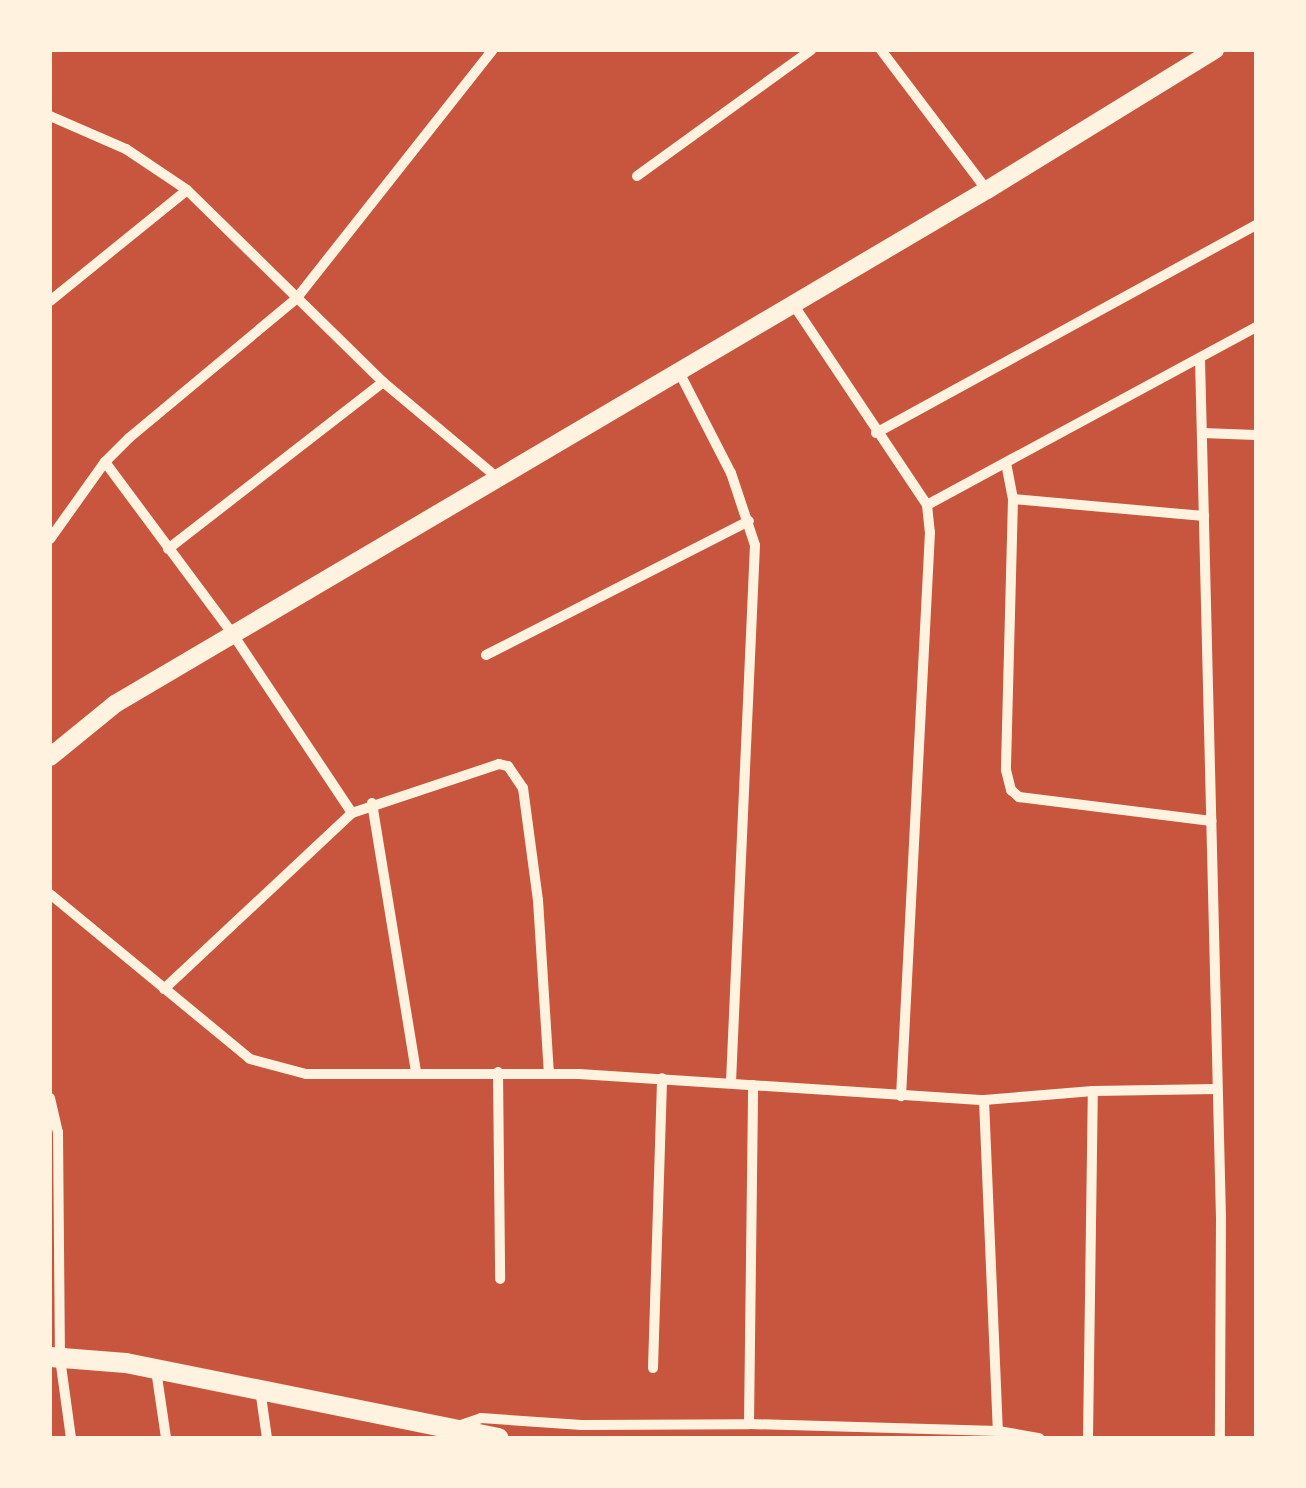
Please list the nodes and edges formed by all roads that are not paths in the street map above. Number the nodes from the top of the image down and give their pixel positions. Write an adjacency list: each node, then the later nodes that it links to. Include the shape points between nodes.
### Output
1 (493, 50): 10 (street)
2 (810, 50): 6 (street)
3 (881, 50): 8 (street)
4 (1214, 50): 8 (street)
5 (53, 121): 7 (street, via 126,149)
6 (636, 176)
7 (187, 190): 10 (street); 11 (street)
8 (986, 190): 12 (street)
9 (1256, 225): 17 (street)
10 (296, 299): 16 (street); 20 (street)
11 (50, 301)
12 (792, 303): 15 (street); 17 (street)
13 (1256, 327): 14 (street)
14 (1200, 359): 18 (street); 21 (street)
15 (678, 369): 22 (street); 26 (street)
16 (383, 382): 22 (street); 29 (street)
17 (876, 433): 24 (street)
18 (1202, 433): 19 (street); 25 (street)
19 (1256, 435)
20 (105, 462): 27 (street); 29 (street)
21 (1006, 463): 23 (street); 24 (street)
22 (498, 478): 30 (street)
23 (1013, 499): 25 (street); 35 (street, via 1006,770 1011,790 1019,797)
24 (928, 505): 46 (street)
25 (1204, 516): 35 (street)
26 (750, 521): 31 (street); 42 (street, via 756,568)
27 (54, 523): 28 (street)
28 (50, 539)
29 (168, 549): 30 (street)
30 (232, 633): 32 (street, via 115,704); 34 (street)
31 (486, 655)
32 (50, 757)
33 (372, 803): 34 (street); 38 (street); 40 (street, via 499,764 516,773 538,900)
34 (352, 812): 37 (street)
35 (1212, 821): 44 (street)
36 (50, 894): 37 (street)
37 (164, 989): 38 (street, via 234,1048 274,1069)
38 (416, 1071): 39 (street)
39 (498, 1072): 40 (street); 49 (street)
40 (548, 1074): 41 (street)
41 (662, 1078): 42 (street); 52 (street)
42 (731, 1082): 43 (street)
43 (753, 1085): 46 (street); 54 (street)
44 (1217, 1089): 45 (street); 64 (street)
45 (1093, 1091): 48 (street); 63 (street)
46 (902, 1096): 48 (street)
47 (50, 1098): 50 (street, via 58,1132)
48 (984, 1100): 57 (street)
49 (500, 1280)
50 (55, 1357): 51 (main road); 58 (street)
51 (156, 1368): 53 (main road); 59 (street)
52 (653, 1368)
53 (260, 1389): 55 (main road); 60 (street)
54 (748, 1424): 56 (street, via 582,1426 481,1418); 57 (street)
55 (413, 1429): 56 (main road)
56 (450, 1430): 61 (main road)
57 (998, 1431): 62 (street)
58 (71, 1438)
59 (166, 1438)
60 (267, 1438)
61 (499, 1438)
62 (1039, 1438)
63 (1088, 1438)
64 (1220, 1438)

